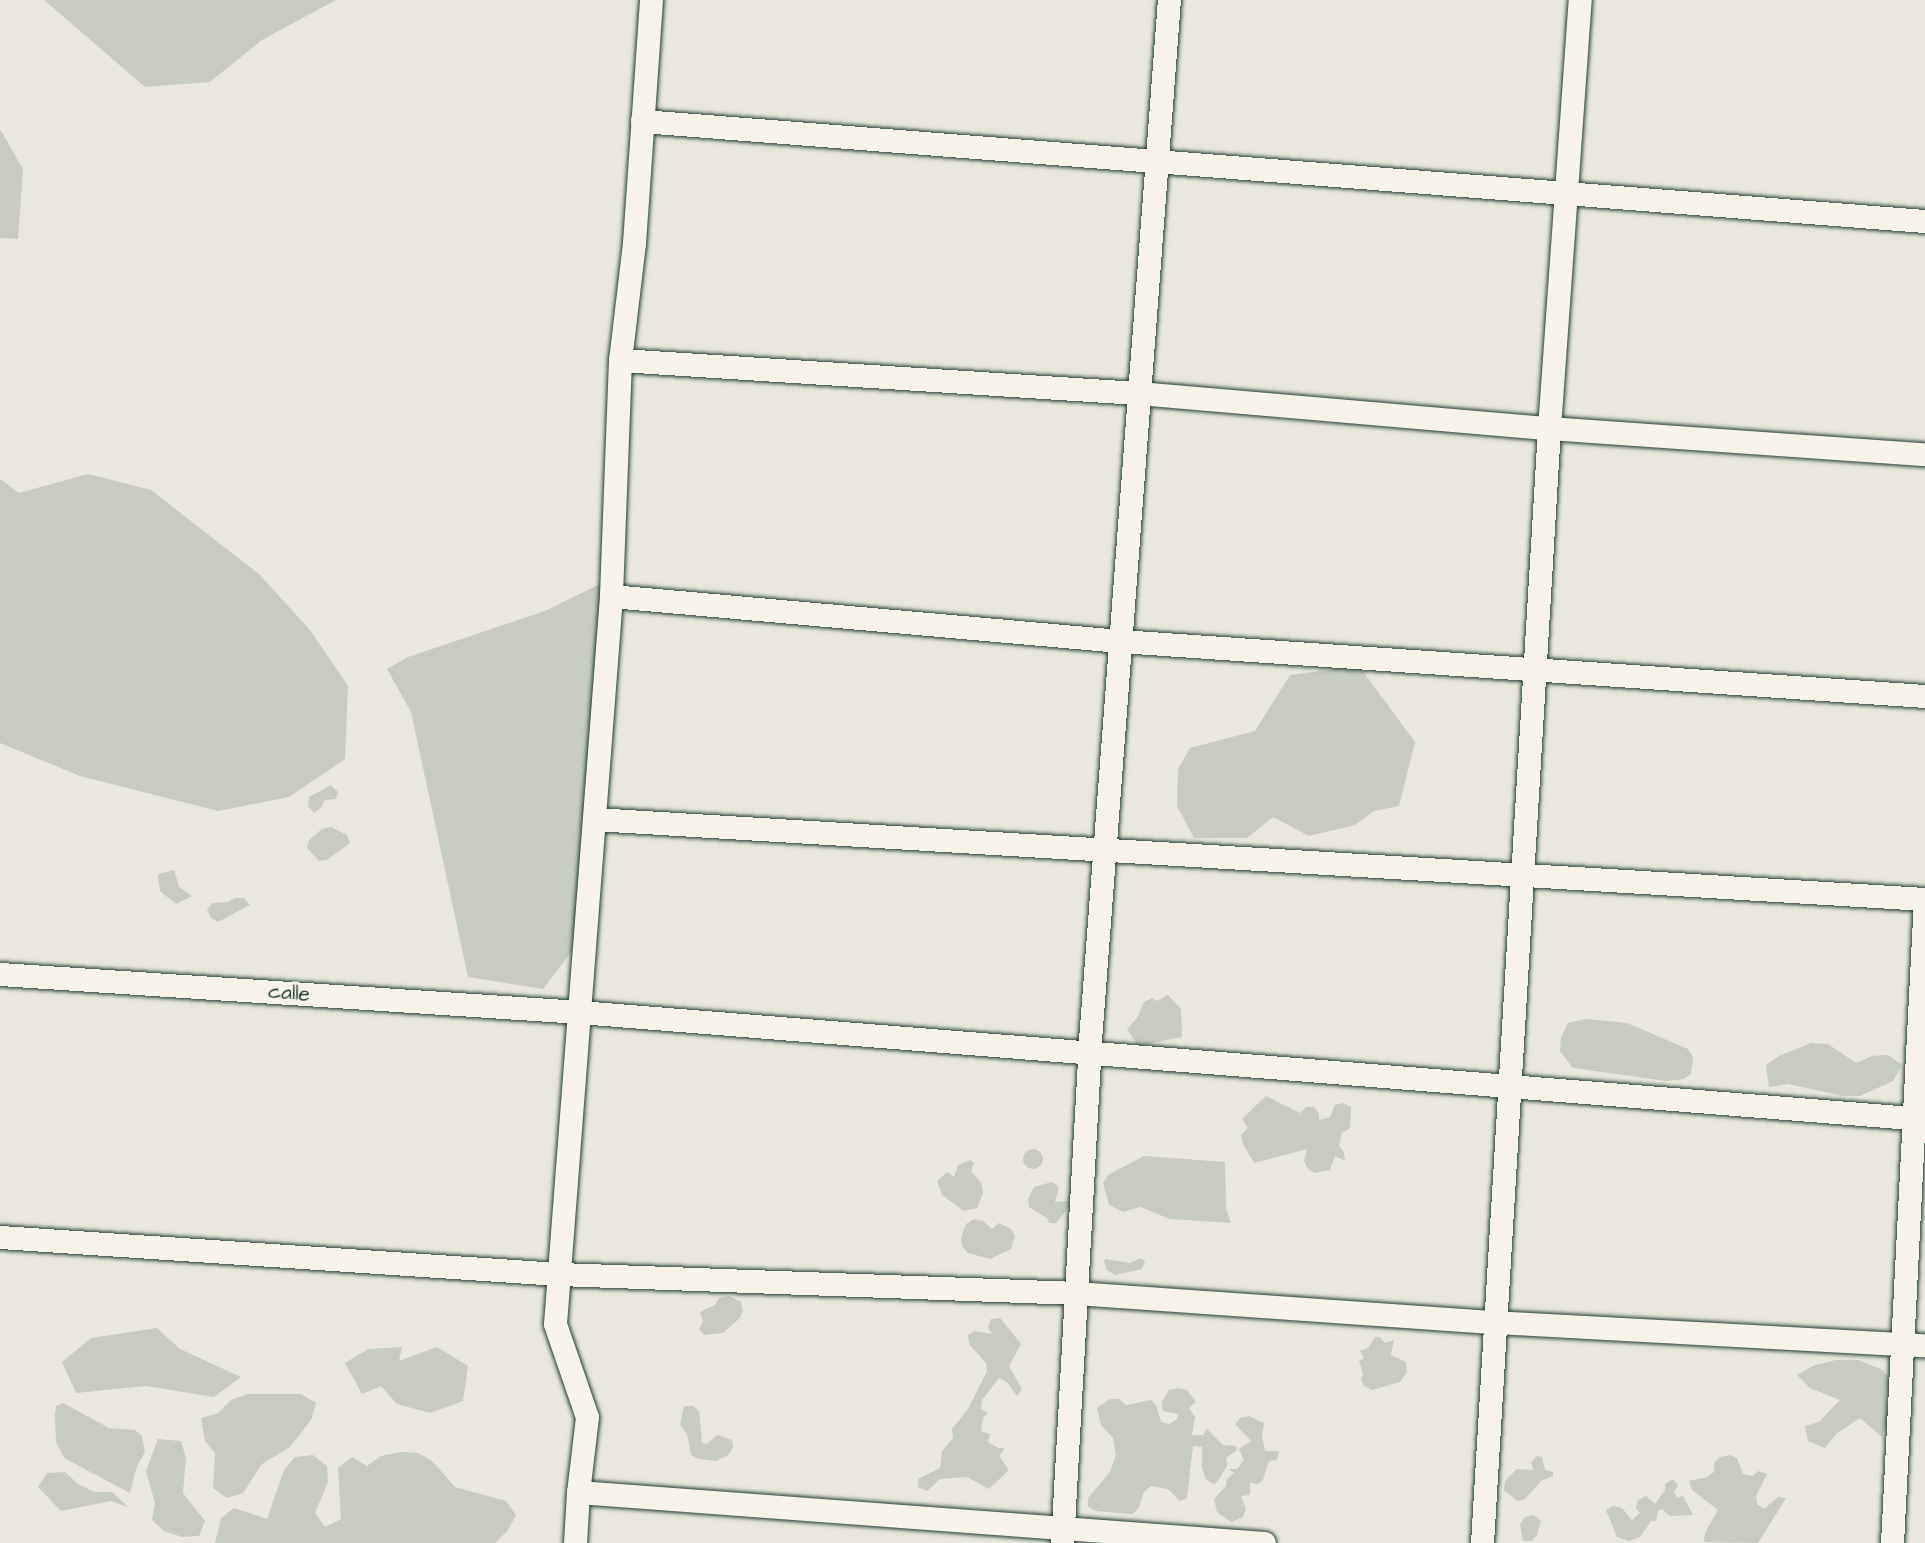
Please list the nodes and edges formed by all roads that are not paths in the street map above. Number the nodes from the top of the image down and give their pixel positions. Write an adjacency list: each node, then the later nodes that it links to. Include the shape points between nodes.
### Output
1 (650, 0): 4 (street)
2 (1169, 0): 5 (street)
3 (1580, 0): 6 (street)
4 (642, 121): 5 (street); 8 (street)
5 (1156, 161): 6 (street); 9 (street)
6 (1567, 193): 7 (street); 10 (street)
7 (1925, 221)
8 (620, 360): 9 (street); 12 (street)
9 (1138, 393): 10 (street); 13 (street)
10 (1549, 428): 11 (street); 14 (street)
11 (1925, 454)
12 (611, 596): 13 (street); 16 (street)
13 (1120, 640): 14 (street); 17 (street)
14 (1534, 669): 15 (street); 18 (street)
15 (1925, 696)
16 (594, 819): 17 (street); 21 (street)
17 (1104, 852): 18 (street); 22 (street)
18 (1520, 876): 19 (street); 23 (street)
19 (1925, 899): 24 (street)
20 (0, 974): 21 (street, calle)
21 (579, 1012): 22 (street, calle); 26 (street)
22 (1089, 1053): 23 (street, calle); 27 (street)
23 (1507, 1086): 24 (street, calle); 28 (street)
24 (1919, 1119): 29 (street)
25 (0, 1237): 26 (street)
26 (559, 1274): 27 (street); 30 (street, via 555,1324 587,1417)
27 (1076, 1293): 28 (street); 31 (street)
28 (1494, 1322): 29 (street); 34 (street)
29 (1914, 1344): 35 (street)
30 (578, 1492): 31 (street); 32 (street)
31 (1063, 1536): 33 (street)
32 (575, 1543)
33 (1264, 1543)
34 (1482, 1543)
35 (1892, 1543)

